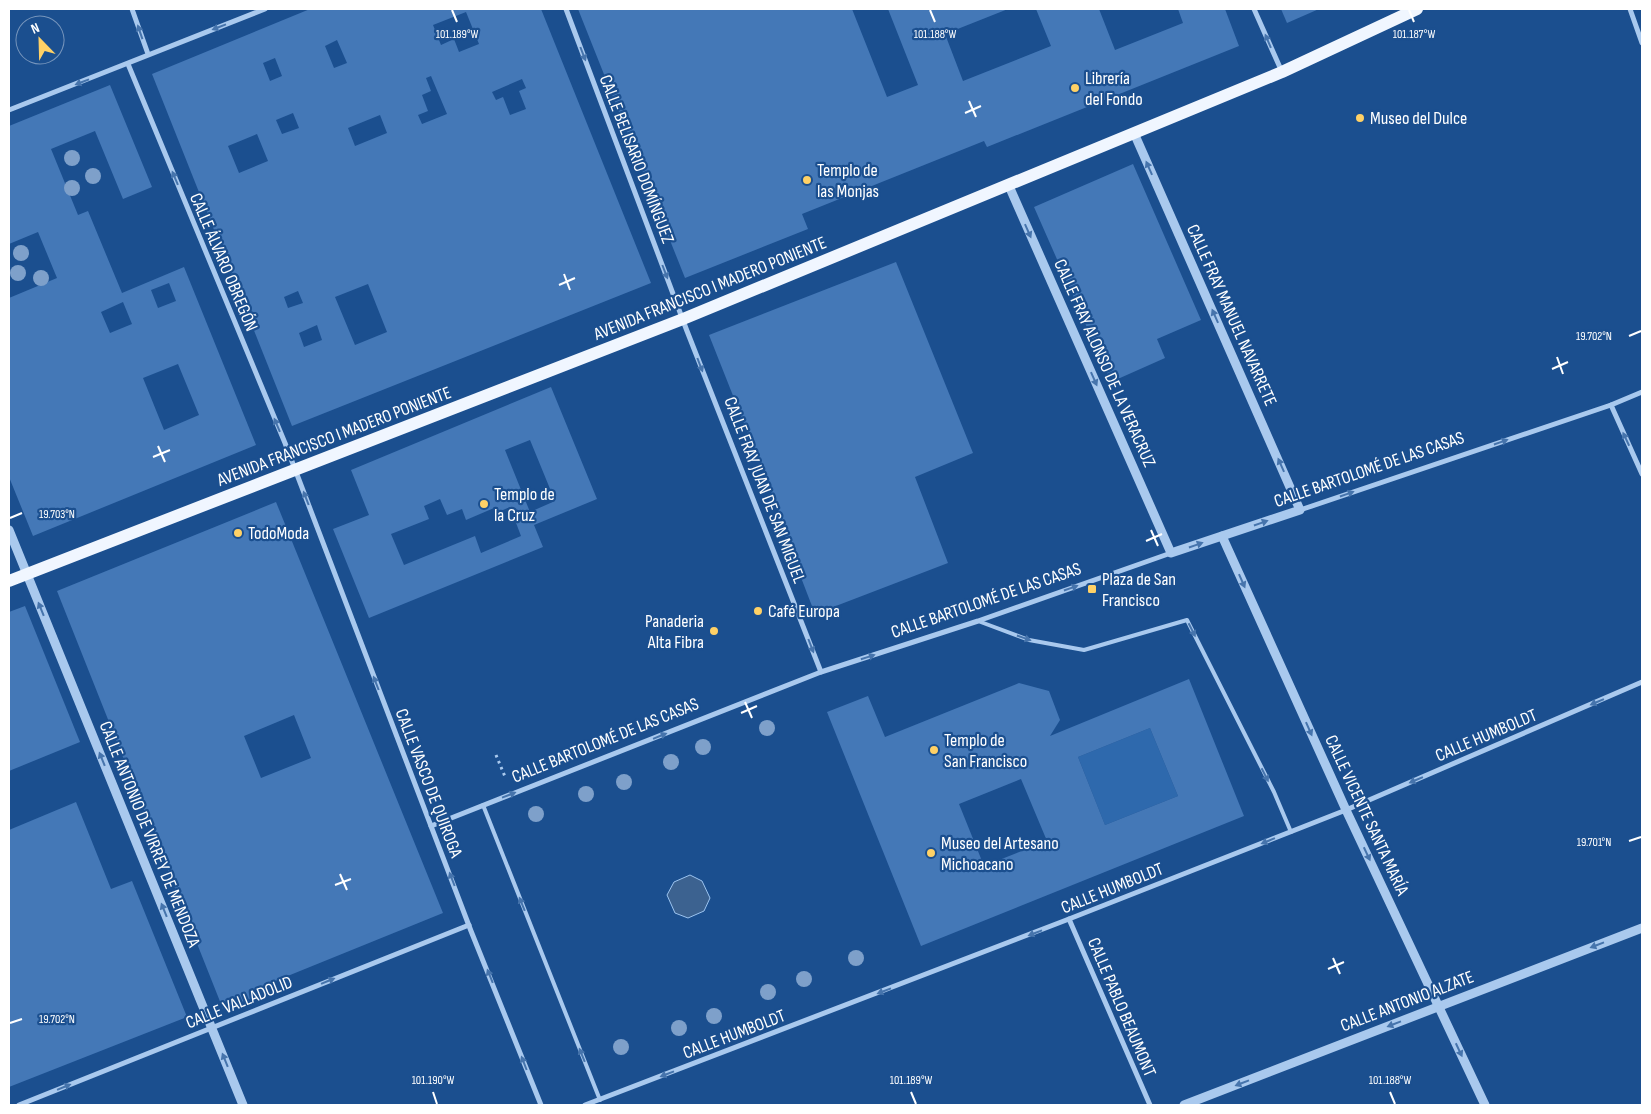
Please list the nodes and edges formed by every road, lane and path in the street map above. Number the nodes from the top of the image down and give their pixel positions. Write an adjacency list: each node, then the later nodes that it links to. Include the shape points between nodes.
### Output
1 (132, 9): 8 (street, one-way to 1)
2 (264, 9): 8 (street, one-way to 8)
3 (566, 9): 14 (street, CALLE BELISARIO DOMÍNGUEZ, one-way to 14)
4 (1254, 9): 10 (street, one-way to 4)
5 (1417, 9): 10 (main road, AVENIDA FRANCISCO I MADERO PONIENTE)
6 (1630, 9): 7 (street)
7 (1642, 43)
8 (148, 54): 9 (street)
9 (128, 64): 11 (street, one-way to 11); 17 (street, CALLE ÁLVARO OBREGÓN, one-way to 9)
10 (1282, 72): 12 (main road, AVENIDA FRANCISCO I MADERO PONIENTE)
11 (9, 110)
12 (1134, 133): 13 (main road, AVENIDA FRANCISCO I MADERO PONIENTE); 19 (street, CALLE FRAY MANUEL NAVARRETE, one-way to 12)
13 (1009, 186): 14 (main road, AVENIDA FRANCISCO I MADERO PONIENTE); 22 (street, CALLE FRAY ALONSO DE LA VERACRUZ, one-way to 22)
14 (683, 319): 17 (main road, AVENIDA FRANCISCO I MADERO PONIENTE); 26 (street, CALLE FRAY JUAN DE SAN MIGUEL, one-way to 26)
15 (1642, 392): 16 (street, CALLE BARTOLOMÉ DE LAS CASAS)
16 (1611, 405): 18 (street, one-way to 16); 19 (street, CALLE BARTOLOMÉ DE LAS CASAS, one-way to 16)
17 (295, 470): 23 (main road, AVENIDA FRANCISCO I MADERO PONIENTE); 30 (street, CALLE VASCO DE QUIROGA, one-way to 17)
18 (1642, 474)
19 (1300, 510): 21 (street, CALLE BARTOLOMÉ DE LAS CASAS, one-way to 19)
20 (9, 530): 23 (street, CALLE ANTONIO DE VIRREY DE MENDOZA)
21 (1222, 536): 22 (street, CALLE BARTOLOMÉ DE LAS CASAS, one-way to 21); 29 (street, CALLE VICENTE SANTA MARÍA, one-way to 29)
22 (1171, 553): 25 (street, CALLE BARTOLOMÉ DE LAS CASAS, one-way to 22)
23 (27, 574): 24 (main road, AVENIDA FRANCISCO I MADERO PONIENTE); 36 (street, CALLE ANTONIO DE VIRREY DE MENDOZA, one-way to 23)
24 (9, 581)
25 (978, 621): 26 (street, CALLE BARTOLOMÉ DE LAS CASAS, one-way to 25); 31 (lane, one-way to 31, via 1029,640 1084,650 1187,620)
26 (821, 672): 28 (street, CALLE BARTOLOMÉ DE LAS CASAS, one-way to 26)
27 (1642, 682): 29 (street, CALLE HUMBOLDT, one-way to 29)
28 (483, 806): 30 (street, CALLE BARTOLOMÉ DE LAS CASAS); 37 (lane, one-way to 28)
29 (1346, 810): 31 (street, CALLE HUMBOLDT); 35 (street, CALLE VICENTE SANTA MARÍA, one-way to 35)
30 (431, 826): 33 (street, CALLE VASCO DE QUIROGA, one-way to 30)
31 (1291, 832): 32 (street, CALLE HUMBOLDT, one-way to 32)
32 (1070, 919): 37 (street, CALLE HUMBOLDT, one-way to 37); 42 (street, CALLE PABLO BEAUMONT)
33 (469, 925): 36 (street, CALLE VALLADOLID, one-way to 33); 40 (street, CALLE VASCO DE QUIROGA, one-way to 33)
34 (1642, 928): 35 (street, CALLE ANTONIO ALZATE, one-way to 35)
35 (1439, 1006): 43 (street, CALLE ANTONIO ALZATE, one-way to 43); 44 (street, CALLE VICENTE SANTA MARÍA, one-way to 44)
36 (212, 1028): 38 (street, CALLE VALLADOLID, one-way to 36); 39 (street, CALLE ANTONIO DE VIRREY DE MENDOZA, one-way to 36)
37 (600, 1100): 41 (street, CALLE HUMBOLDT)
38 (18, 1105)
39 (243, 1105)
40 (541, 1105)
41 (585, 1105)
42 (1150, 1105)
43 (1184, 1105)
44 (1485, 1105)

